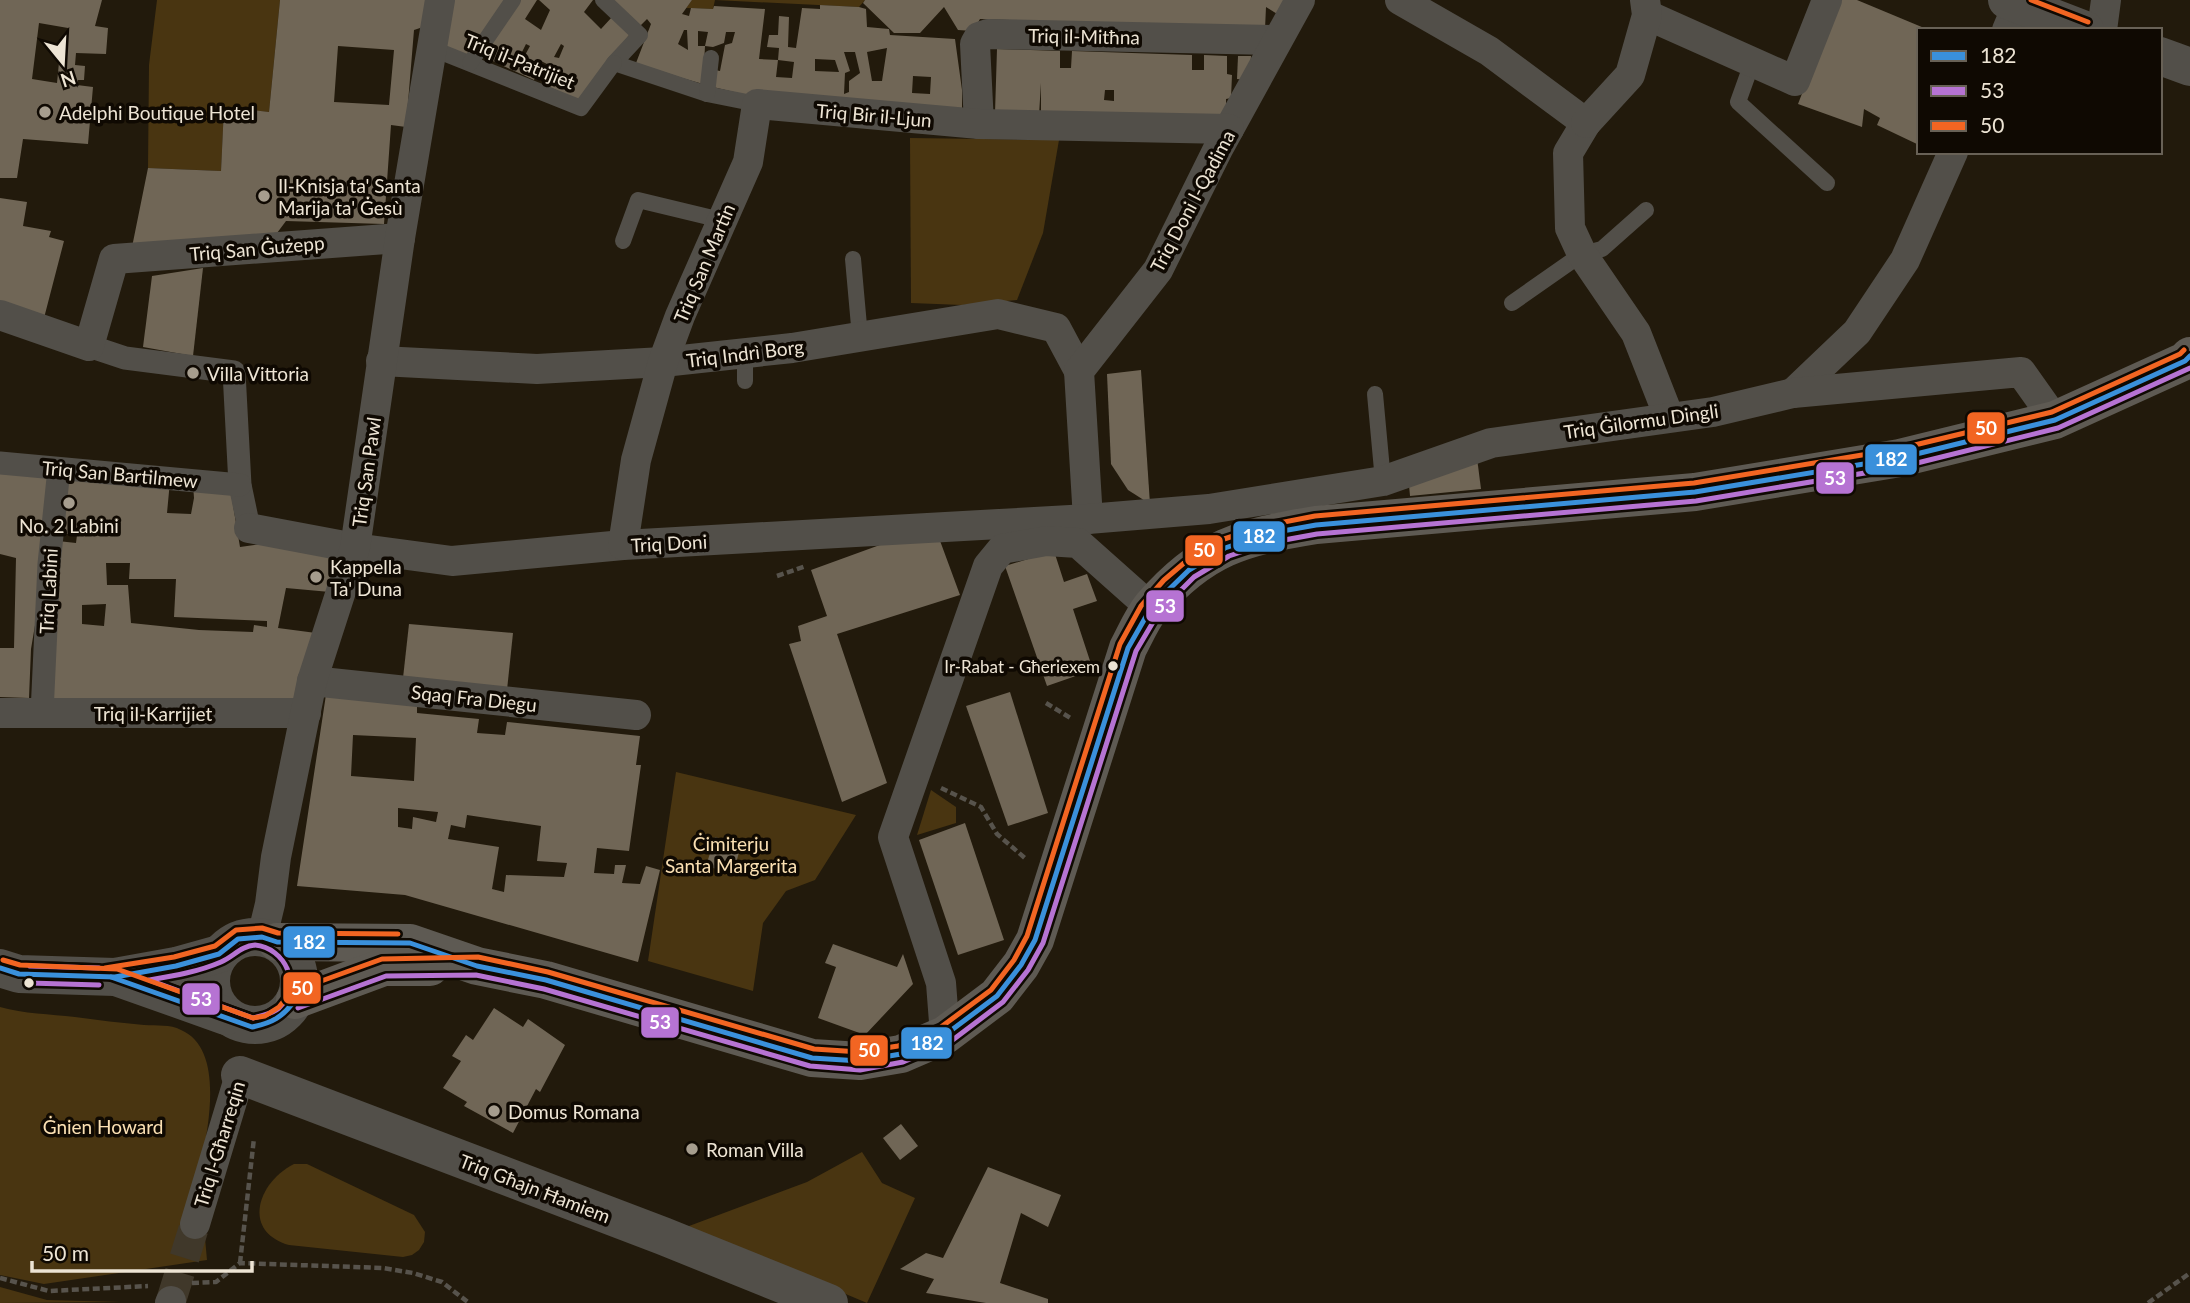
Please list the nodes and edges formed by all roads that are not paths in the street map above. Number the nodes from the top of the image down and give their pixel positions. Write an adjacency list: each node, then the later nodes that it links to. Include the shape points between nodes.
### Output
1 (440, 0): 13 (street, Triq San Pawl)
2 (513, 0): 16 (lane)
3 (603, 0): 17 (lane, via 640,35)
4 (1300, 0): 12 (street, Triq Doni l-Qadima)
5 (1400, 0): 22 (street, via 1489,51)
6 (1827, 0): 18 (street, via 1795,81)
7 (2106, 0): 11 (street)
8 (1646, 8): 18 (street); 22 (street, via 1630,75)
9 (2011, 11): 10 (street)
10 (2077, 28)
11 (2102, 28)
12 (1277, 40): 23 (street, Triq il-Mitħna, via 988,34 975,44); 24 (street, Triq Doni l-Qadima)
13 (431, 48): 16 (lane, Triq il-Patrijiet); 29 (street, Triq San Pawl)
14 (2162, 57): 19 (street)
15 (711, 58): 20 (lane)
16 (470, 63): 17 (lane, Triq il-Patrijiet, via 581,108)
17 (614, 63): 20 (lane, Triq Bir il-Ljun)
18 (1752, 63): 26 (lane, via 1738,102)
19 (2190, 67)
20 (707, 94): 21 (lane, Triq Bir il-Ljun)
21 (757, 104): 23 (street, Triq Bir il-Ljun); 28 (street, Triq San Martin, via 748,162)
22 (1586, 123): 31 (street, via 1568,153 1570,228)
23 (979, 124): 24 (street, Triq Bir il-Ljun)
24 (1229, 130): 40 (street, Triq Doni l-Qadima, via 1158,270)
25 (1952, 154): 41 (street, via 1905,260 1857,332)
26 (1827, 183)
27 (1646, 210): 31 (lane, via 1602,249)
28 (721, 220): 30 (lane, via 638,200); 39 (street, Triq San Martin)
29 (400, 238): 36 (street, Triq San Ġużepp, via 114,259); 38 (street, Triq San Pawl)
30 (623, 241)
31 (1582, 254): 33 (lane); 43 (street, via 1636,333)
32 (853, 259): 35 (lane)
33 (1511, 303)
34 (0, 315): 36 (street)
35 (860, 337): 39 (street, Triq Indrì Borg, via 792,348 745,367); 40 (street, Triq Indrì Borg, via 998,314 1056,328)
36 (89, 346): 48 (street, Triq Doni, via 125,358 234,372)
37 (2188, 360): 44 (main road)
38 (381, 361): 39 (street, Triq Indrì Borg, via 537,369); 54 (street, Triq San Pawl)
39 (663, 362): 52 (street, Triq San Martin, via 636,460)
40 (1079, 371): 50 (street)
41 (1793, 393): 43 (street, Triq Ġilormu Dingli); 44 (street, Triq Ġilormu Dingli, via 2021,372)
42 (1375, 394): 47 (lane)
43 (1669, 417): 47 (street, Triq Ġilormu Dingli, via 1490,443)
44 (2056, 420): 53 (main road, via 1900,458 1695,492 1316,525)
45 (0, 463): 46 (street, Triq San Bartilmew)
46 (59, 469): 48 (street, Triq San Bartilmew); 58 (street, Triq Labini)
47 (1383, 481): 49 (street, Triq Ġilormu Dingli)
48 (240, 485): 51 (street, Triq Doni)
49 (1209, 509): 50 (street, Triq Doni); 53 (street)
50 (1088, 519): 52 (street, Triq Doni)
51 (249, 528): 54 (street, Triq Doni)
52 (623, 545): 54 (street, Triq Doni, via 452,561)
53 (1224, 546): 55 (main road, via 1192,566)
54 (355, 548): 56 (street, Triq San Pawl)
55 (1151, 608): 67 (main road, via 1128,648 1035,940 998,996); 67 (street, via 1079,543 1046,541 1002,549 988,566 893,837 941,983)
56 (312, 681): 59 (street, Triq San Pawl); 60 (street, Sqaq Fra Diegu)
57 (0, 713): 58 (street, Triq il-Karrijiet)
58 (42, 713): 59 (street, Triq il-Karrijiet)
59 (306, 713): 61 (street, Triq San Pawl, via 276,857)
60 (636, 715)
61 (270, 939): 62 (street, via 237,939); 63 (main road, via 410,943); 66 (street, Triq l-Għarreqin, via 288,950 295,961 299,987)
62 (219, 954): 65 (street); 66 (street, via 210,980 217,1005)
63 (477, 966): 66 (main road, via 384,967); 67 (main road, via 546,980 812,1058 860,1061 901,1054)
64 (0, 968): 65 (street, via 19,974)
65 (115, 977): 66 (street)
66 (256, 1015): 68 (street, Triq l-Għarreqin)
67 (945, 1035)
68 (256, 1081): 69 (street, Triq l-Għarreqin); 70 (street, Triq Għajn Ħamiem)
69 (195, 1224)
70 (829, 1303)

